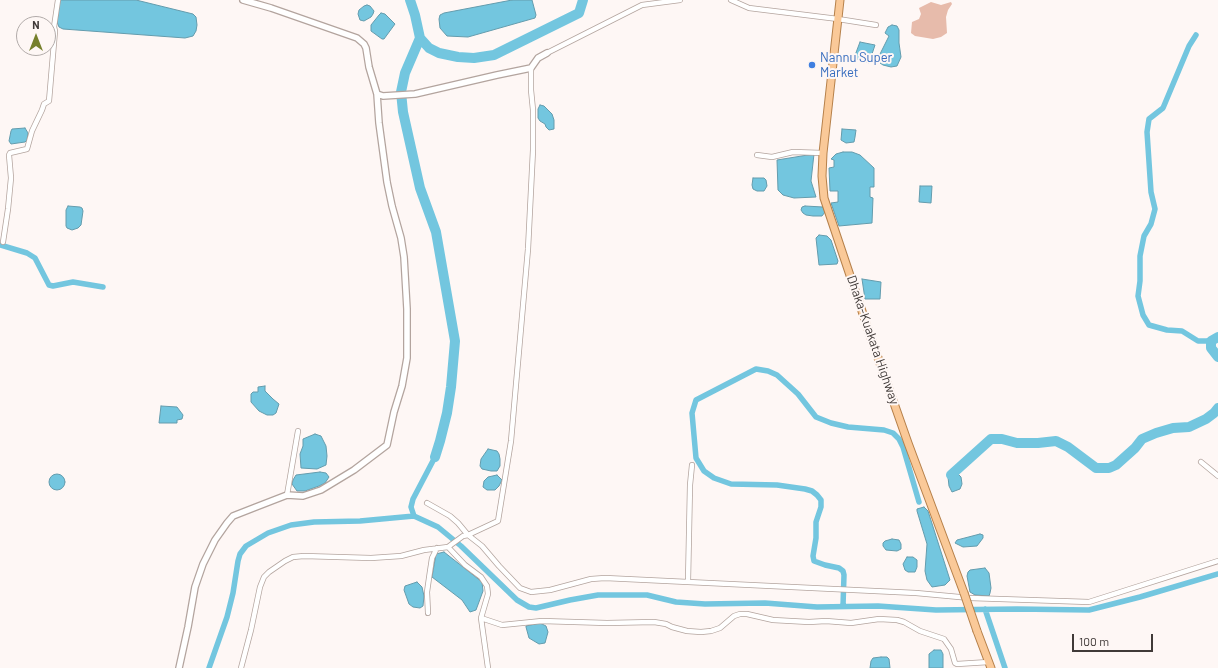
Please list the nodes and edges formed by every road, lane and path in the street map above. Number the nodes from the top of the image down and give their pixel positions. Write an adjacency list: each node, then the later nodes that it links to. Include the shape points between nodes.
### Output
1 (58, 0): 13 (street, via 48,101 44,104 32,131 27,149 9,155 11,178)
2 (243, 0): 10 (street, via 357,38 366,48)
3 (680, 0): 8 (street, via 642,5)
4 (730, 0): 6 (street, via 749,8)
5 (840, 0): 6 (main road, Dhaka-Kuakata Highway)
6 (838, 19): 7 (street); 11 (main road, Dhaka-Kuakata Highway)
7 (876, 25)
8 (547, 53): 9 (street, via 538,58)
9 (530, 68): 10 (street, via 415,94); 20 (street, via 533,118 532,183 511,441 498,521)
10 (377, 94): 18 (street, via 387,182 404,257 408,309 407,358 402,386 387,445 354,470 321,490 303,496)
11 (823, 153): 12 (street, via 793,152 772,157); 27 (main road, Dhaka-Kuakata Highway, bridge, via 822,181 826,203 908,443)
12 (757, 155)
13 (3, 242)
14 (298, 431): 18 (street)
15 (1201, 462): 17 (street)
16 (692, 465): 24 (street)
17 (1218, 476)
18 (287, 496): 28 (street, via 234,516 215,540 195,588)
19 (427, 503): 20 (street, via 450,516)
20 (466, 536): 21 (street); 24 (street, via 482,546 520,588 531,592 605,578)
21 (448, 547): 22 (street); 26 (street, via 481,577 487,586 488,594)
22 (436, 548): 25 (street, via 427,592); 29 (street, via 401,556 304,556 285,561 269,572 260,587)
23 (1218, 561): 24 (street, via 1089,602)
24 (688, 582)
25 (428, 613)
26 (481, 618): 27 (street, via 502,625 542,621 654,622 701,632 711,631 740,614 773,620 809,622 897,620 944,639 958,664); 30 (street)
27 (990, 665)
28 (179, 668)
29 (241, 668)
30 (488, 668)

